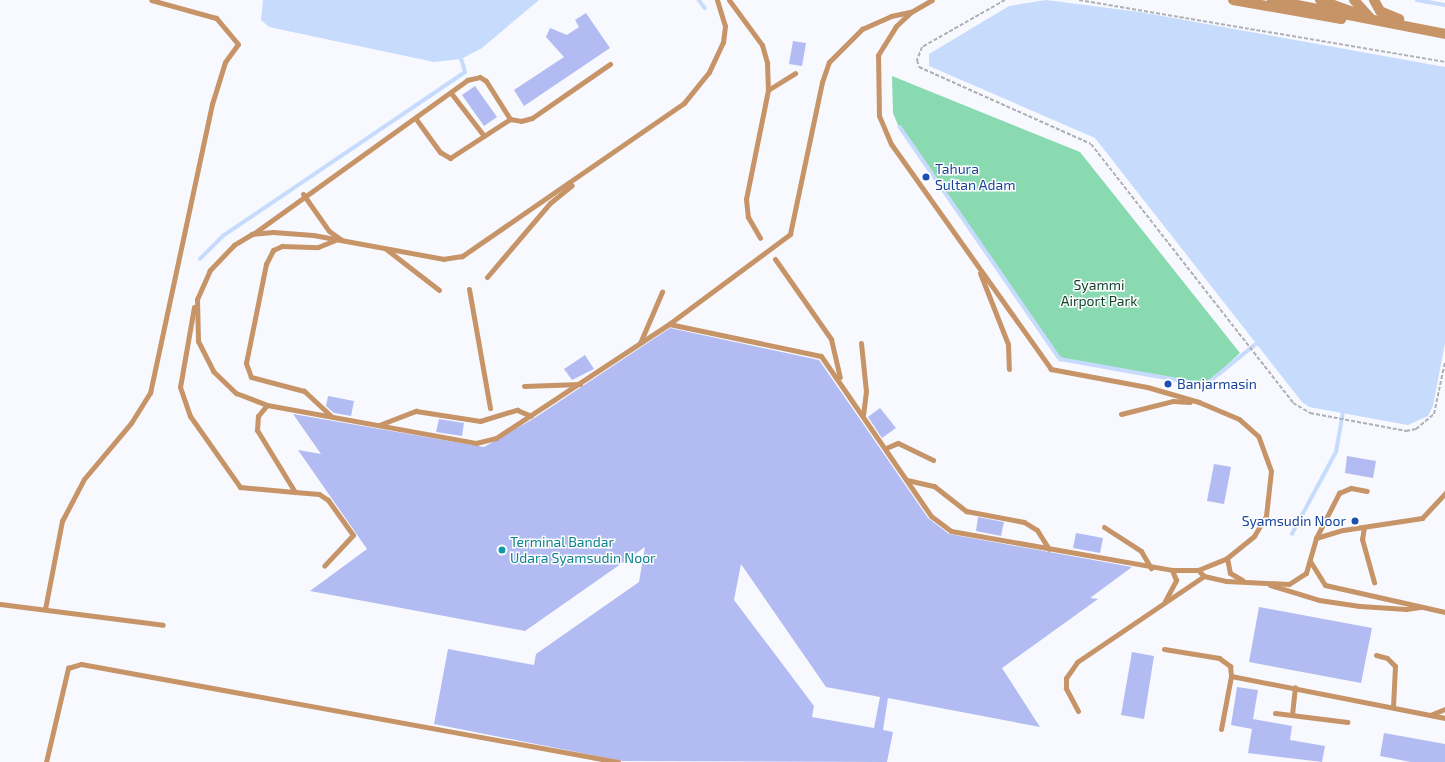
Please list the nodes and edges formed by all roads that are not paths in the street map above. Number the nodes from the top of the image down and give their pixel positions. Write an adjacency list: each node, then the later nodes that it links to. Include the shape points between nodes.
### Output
1 (151, 0): 74 (lane, via 216,18 238,44 225,62 212,104 150,393 131,423 84,479 62,521)
2 (717, 0): 22 (lane, via 725,26 723,42 699,88 684,103)
3 (729, 0): 17 (lane, via 762,45 767,63)
4 (932, 0): 11 (lane)
5 (1233, 0): 12 (street, via 1324,17)
6 (1272, 0): 12 (street)
7 (1320, 0): 12 (street)
8 (1343, 0): 12 (street)
9 (1354, 0): 12 (street)
10 (1374, 0): 13 (street, via 1380,11)
11 (910, 12): 30 (lane, via 886,38 878,54 879,116 908,172); 36 (lane, via 890,16 862,28 829,62 822,82 790,234)
12 (1371, 19): 13 (street)
13 (1427, 30): 14 (street)
14 (1445, 34)
15 (610, 64): 20 (lane, via 532,118 521,121)
16 (795, 73): 17 (lane)
17 (768, 90): 25 (lane, via 746,199 748,217)
18 (451, 93): 19 (lane); 20 (lane, via 466,80 480,77); 21 (lane)
19 (416, 119): 21 (lane, via 446,157 450,158); 23 (lane)
20 (510, 119): 21 (lane)
21 (484, 136)
22 (586, 173): 28 (lane, via 462,256 444,259); 31 (lane, via 550,203)
23 (303, 194): 24 (lane); 27 (lane, via 329,230)
24 (252, 234): 26 (lane, via 273,232); 35 (lane, via 219,258)
25 (760, 238)
26 (335, 240): 27 (lane); 48 (lane, via 318,247 282,246 273,250 266,264 246,363 251,377 304,392)
27 (343, 241): 28 (lane)
28 (383, 248): 33 (lane)
29 (775, 259): 40 (lane, via 831,339)
30 (978, 268): 39 (lane, via 1008,344); 43 (lane, via 1052,369 1147,387)
31 (488, 277)
32 (469, 289): 45 (lane)
33 (439, 290)
34 (662, 292): 38 (lane)
35 (197, 299): 44 (lane, via 198,341 213,371 236,394); 55 (lane, via 182,366 182,402 240,487 284,494)
36 (669, 324): 38 (lane); 40 (lane, via 816,354)
37 (861, 343): 46 (lane, via 866,391)
38 (639, 344): 41 (lane)
39 (1009, 369)
40 (841, 380): 46 (lane)
41 (581, 384): 42 (lane); 49 (lane)
42 (524, 386)
43 (1200, 402): 47 (lane, via 1173,401); 61 (lane, via 1239,419 1258,436 1271,472 1266,516 1254,536)
44 (267, 405): 48 (lane); 55 (lane, via 258,416 257,430)
45 (490, 408)
46 (863, 414): 51 (lane)
47 (1121, 414)
48 (331, 416): 50 (lane)
49 (531, 416): 50 (lane, via 516,410 480,421 416,411); 50 (lane, via 496,438 476,443)
50 (378, 425)
51 (886, 448): 52 (lane, via 898,442); 53 (lane)
52 (933, 460)
53 (907, 480): 60 (lane, via 934,486 966,512 1024,522 1037,530); 60 (lane, via 936,521 951,531)
54 (1367, 491): 59 (lane, via 1351,488 1339,493)
55 (295, 492): 63 (lane, via 319,494 328,500 353,535)
56 (1445, 494): 58 (lane, via 1422,518)
57 (1104, 527): 64 (lane, via 1141,551)
58 (1364, 527): 59 (lane); 69 (lane, via 1362,539)
59 (1316, 538): 62 (lane)
60 (1050, 548): 64 (lane)
61 (1227, 558): 66 (lane); 68 (lane, via 1230,573)
62 (1310, 561): 70 (lane, via 1298,581); 73 (lane, via 1324,585)
63 (324, 566)
64 (1151, 568): 65 (lane)
65 (1172, 570): 66 (lane); 72 (lane, via 1176,580 1173,591)
66 (1198, 570): 67 (lane)
67 (1204, 576): 68 (lane); 72 (lane)
68 (1244, 581): 70 (lane)
69 (1374, 582)
70 (1269, 585): 73 (lane, via 1319,600 1360,606)
71 (0, 604): 74 (lane)
72 (1162, 605): 83 (lane, via 1070,670 1066,688)
73 (1420, 607): 75 (lane)
74 (45, 609): 76 (lane)
75 (1445, 612)
76 (163, 625)
77 (1164, 649): 79 (lane, via 1219,658 1230,666)
78 (1376, 655): 81 (lane, via 1387,658 1396,666)
79 (1231, 676): 80 (lane); 89 (lane)
80 (1295, 687): 81 (lane); 85 (lane)
81 (1392, 707): 86 (lane)
82 (1445, 709): 86 (lane)
83 (1078, 712)
84 (1275, 713): 85 (lane)
85 (1292, 715): 88 (lane)
86 (1429, 715): 87 (lane)
87 (1445, 718)
88 (1348, 722)
89 (1221, 729)
90 (46, 762): 91 (lane, via 68,668 81,664)
91 (618, 762)

